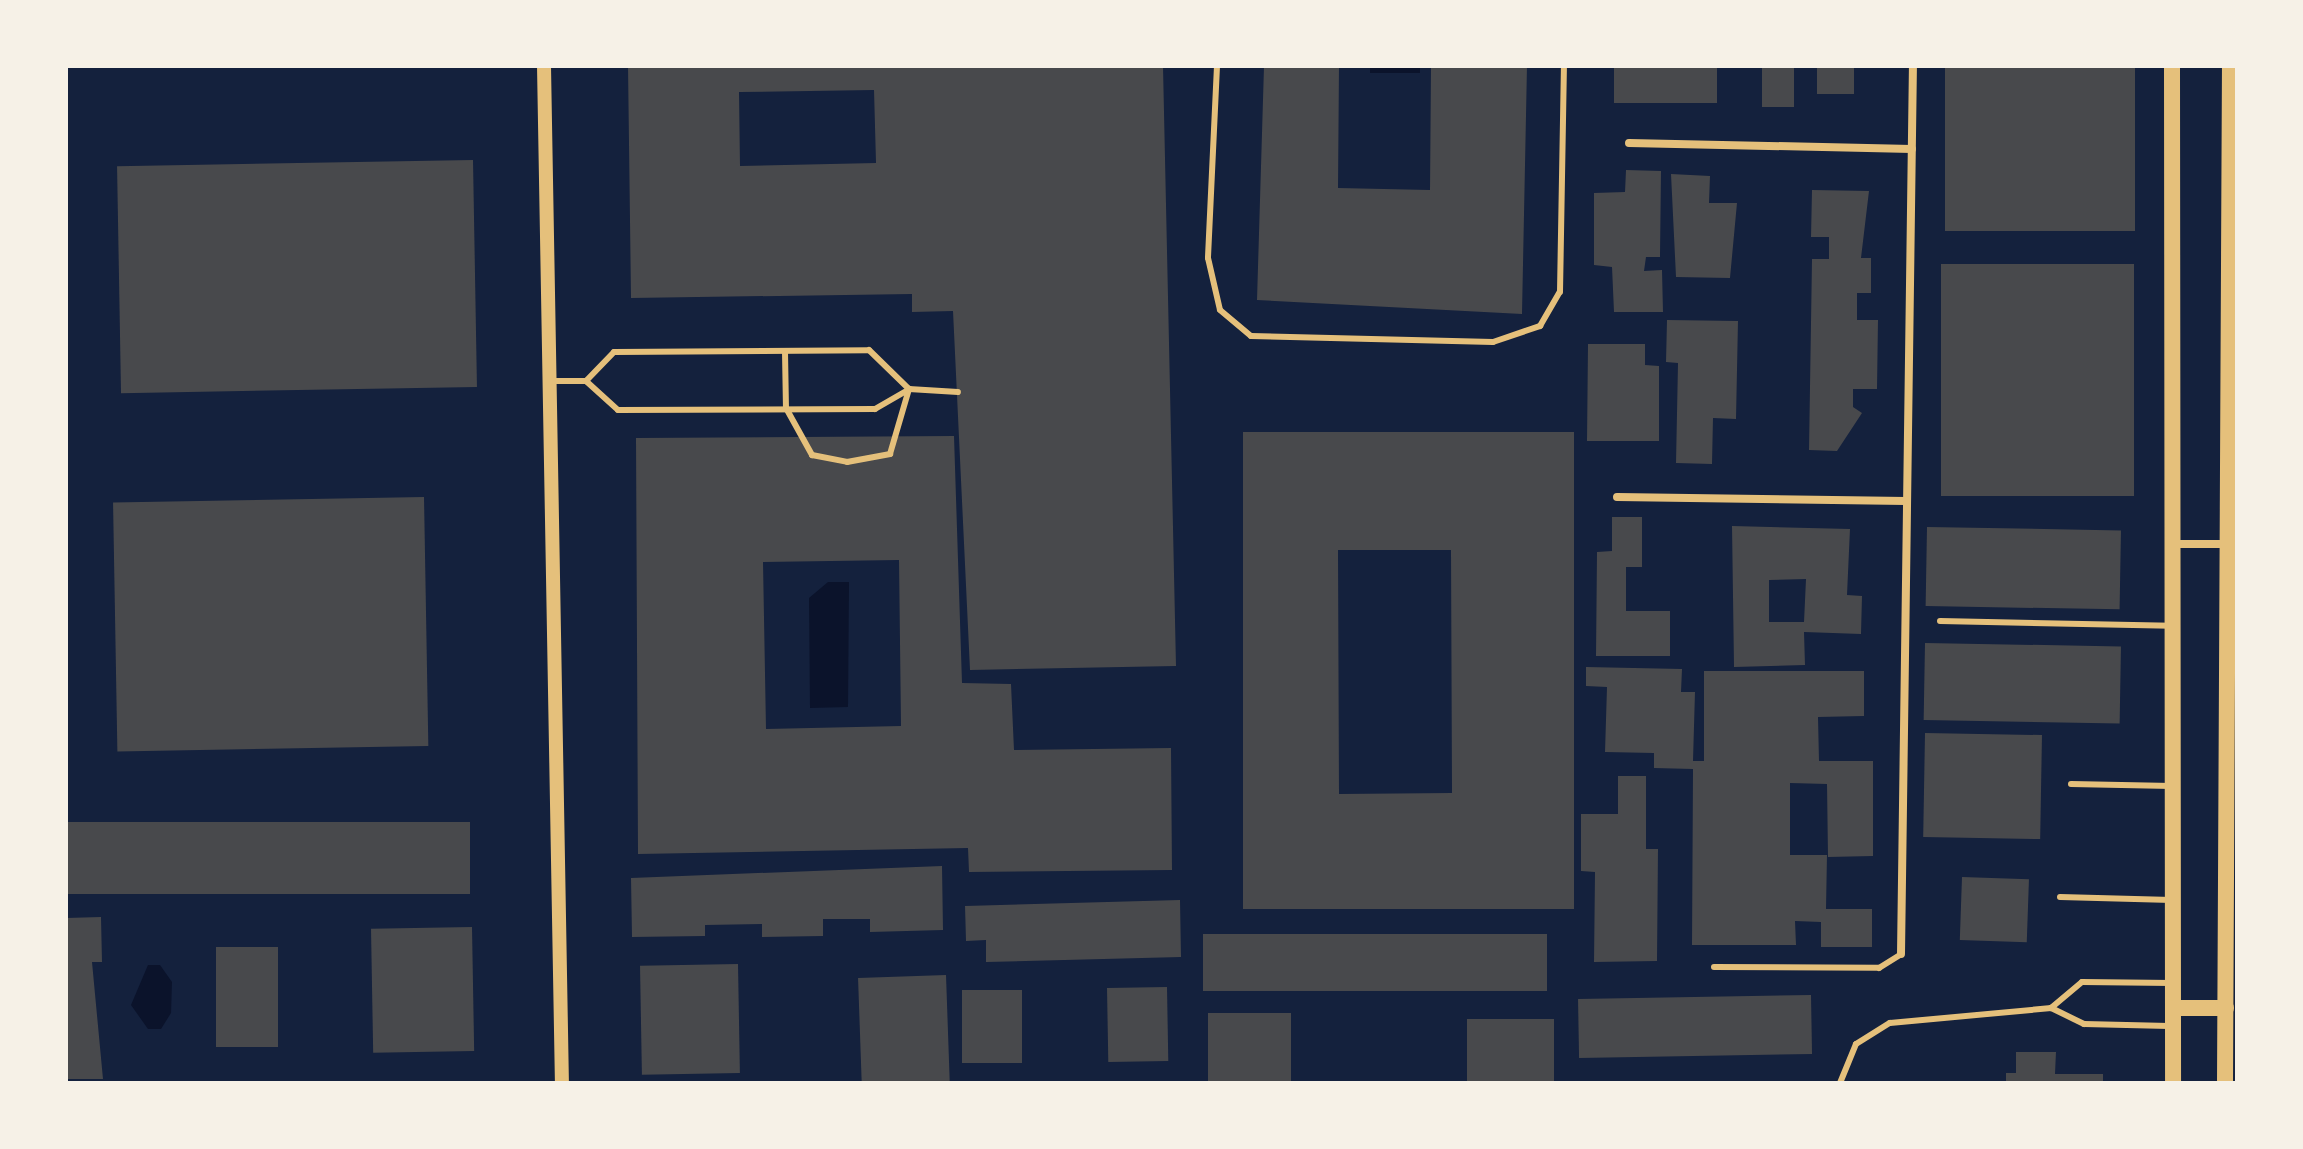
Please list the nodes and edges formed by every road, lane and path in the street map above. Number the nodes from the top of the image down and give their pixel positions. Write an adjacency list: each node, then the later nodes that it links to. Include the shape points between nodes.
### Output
1 (544, 66): 11 (street)
2 (1217, 66): 3 (lane, via 1208,258 1220,310 1251,336 1493,342 1540,326 1560,292)
3 (1564, 66)
4 (1913, 66): 9 (street)
5 (2172, 66): 18 (main road)
6 (2230, 66): 7 (main road)
7 (2234, 109): 19 (main road)
8 (1629, 143): 9 (street)
9 (1912, 149): 17 (street)
10 (785, 352): 12 (lane, via 614,352); 13 (lane, via 869,350); 15 (lane)
11 (550, 381): 12 (lane); 33 (street)
12 (586, 381): 15 (lane, via 618,410)
13 (909, 389): 14 (lane); 15 (lane, via 875,409); 15 (lane, via 890,454 847,462 812,455)
14 (958, 392)
15 (786, 408)
16 (1617, 497): 17 (street)
17 (1906, 501): 26 (street)
18 (2171, 544): 19 (street); 21 (main road)
19 (2233, 544): 31 (main road)
20 (1940, 621): 21 (lane)
21 (2171, 626): 23 (main road)
22 (2071, 784): 23 (lane)
23 (2172, 786): 25 (main road)
24 (2060, 897): 25 (lane)
25 (2172, 900): 28 (main road)
26 (1901, 954): 27 (lane, via 1879,968)
27 (1714, 967)
28 (2172, 983): 29 (lane, via 2082,982); 30 (main road)
29 (2051, 1008): 32 (lane, via 2084,1024); 34 (lane, via 1890,1023 1856,1044)
30 (2173, 1008): 31 (main road); 32 (main road)
31 (2226, 1008): 36 (main road)
32 (2173, 1026): 35 (main road)
33 (562, 1083)
34 (1840, 1083)
35 (2173, 1083)
36 (2225, 1083)

